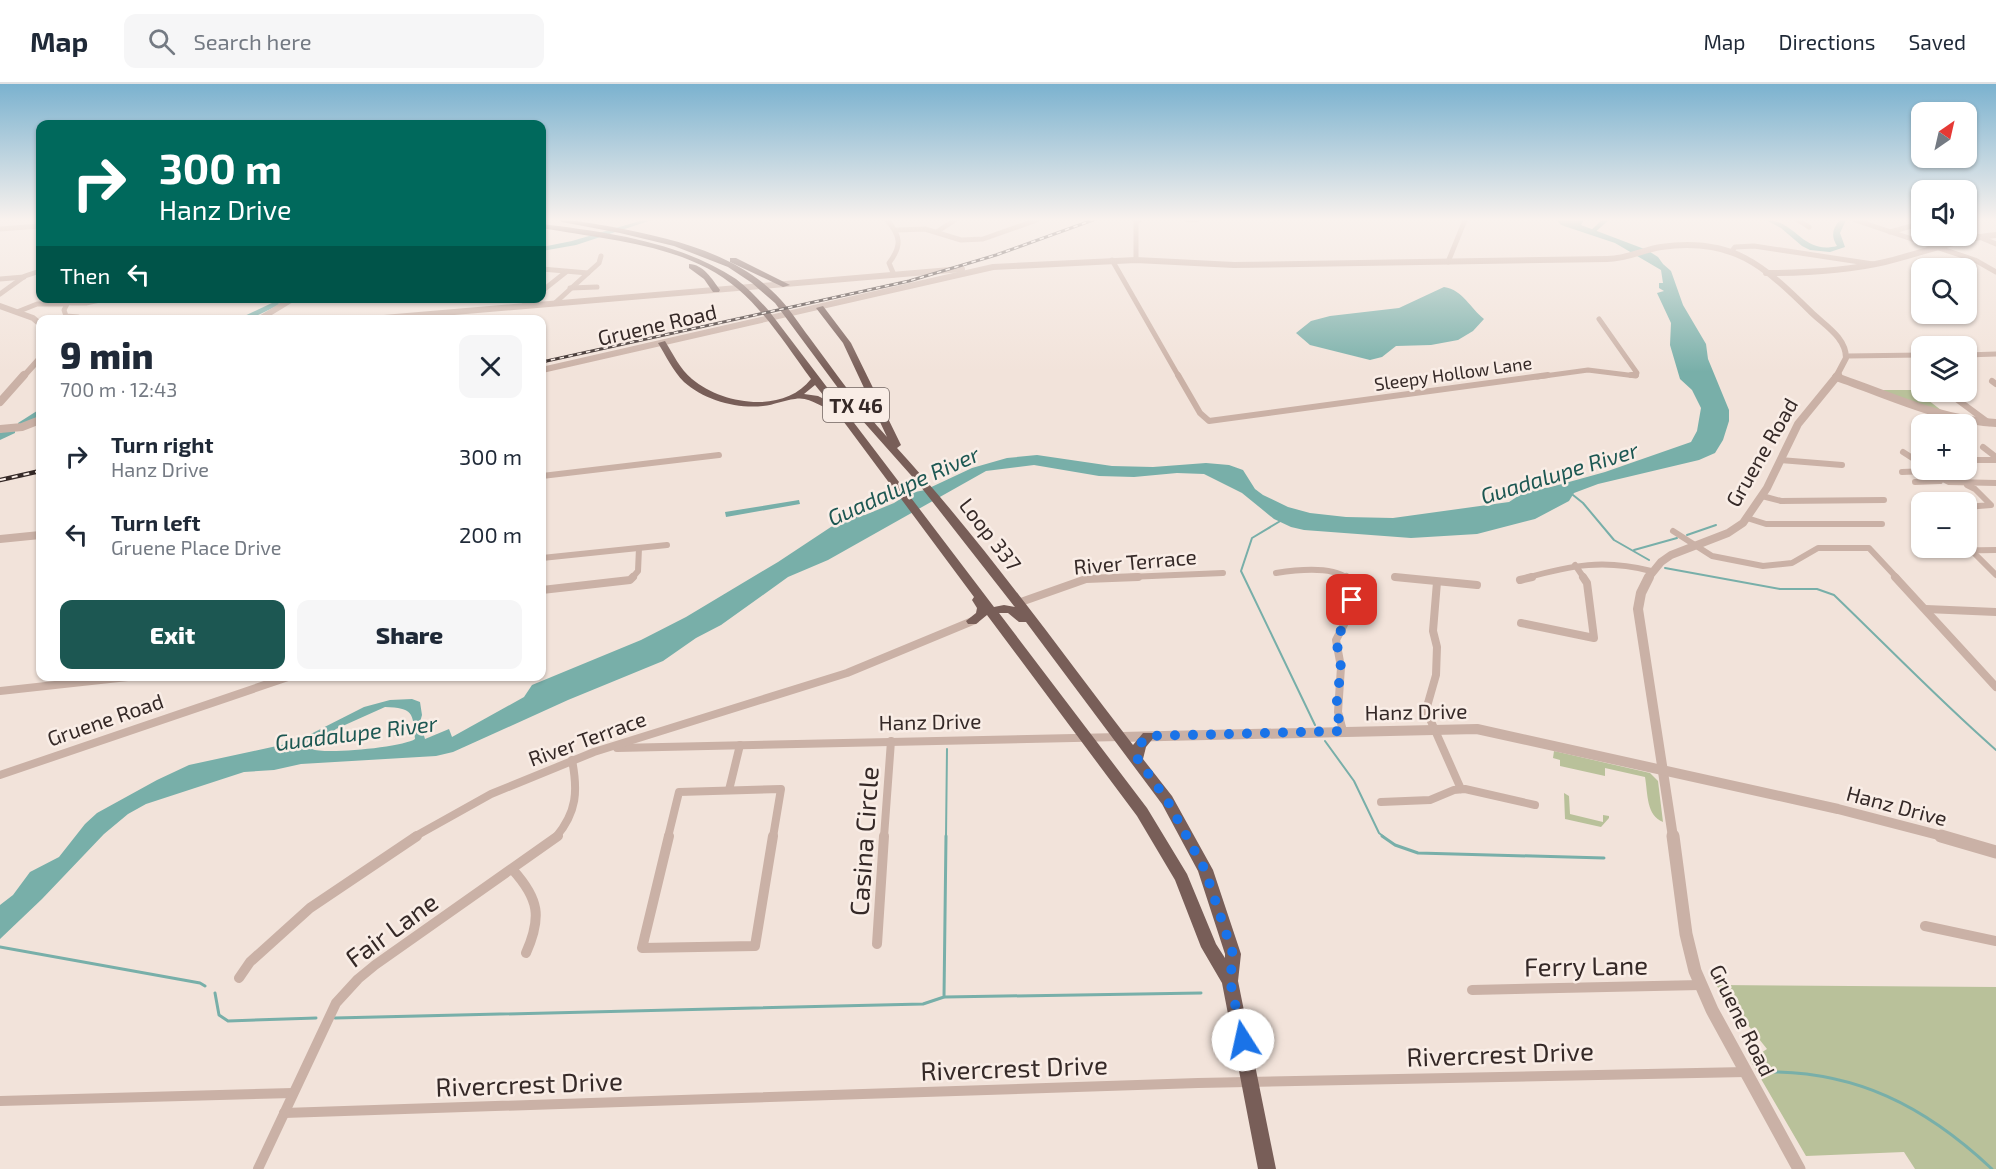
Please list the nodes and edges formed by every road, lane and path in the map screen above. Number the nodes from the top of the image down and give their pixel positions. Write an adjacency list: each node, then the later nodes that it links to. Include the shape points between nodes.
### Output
1 (555, 271): 14 (street)
2 (590, 271): 15 (street)
3 (699, 271): 24 (main road)
4 (713, 271): 46 (main road, Loop 337 / TX 46, via 736,283 778,329)
5 (738, 271): 59 (main road, Loop 337 / TX 46, via 772,296 864,417)
6 (755, 271): 20 (main road)
7 (892, 271): 17 (street)
8 (965, 271): 17 (street)
9 (972, 271): 32 (street, Gruene Road)
10 (1118, 271): 36 (street, Sleepy Hollow Lane, via 1206,420 1588,370 1636,376)
11 (1763, 271): 16 (street, Gruene Road)
12 (1833, 271): 16 (street)
13 (36, 272): 18 (street)
14 (566, 272): 15 (street); 22 (street)
15 (588, 273): 23 (street)
16 (1766, 273): 42 (street, Gruene Road, via 1825,325)
17 (894, 275): 20 (street)
18 (25, 276): 19 (street); 25 (street)
19 (0, 279)
20 (786, 285): 24 (street)
21 (597, 287): 23 (street)
22 (546, 288)
23 (570, 288): 29 (street)
24 (716, 291): 29 (street)
25 (0, 294)
26 (54, 303): 33 (street, via 37,304)
27 (286, 303): 34 (street)
28 (527, 303): 31 (street)
29 (555, 303): 31 (street)
30 (0, 306): 33 (street)
31 (524, 306): 35 (street)
32 (820, 308): 38 (street, Gruene Road); 59 (main road, via 847,344)
33 (17, 312): 37 (street)
34 (266, 315)
35 (419, 315)
36 (1599, 319)
37 (36, 322)
38 (662, 343): 44 (street, Gruene Road); 47 (main road, via 684,375 708,392 744,404)
39 (1996, 354): 41 (street)
40 (1911, 355): 42 (street)
41 (1977, 355)
42 (1847, 356): 45 (street, Gruene Road)
43 (36, 362): 48 (street)
44 (546, 369)
45 (1836, 376): 52 (street, via 1935,415); 61 (street, Gruene Road, via 1811,403)
46 (815, 380): 47 (main road, via 810,388); 50 (main road, Loop 337 / TX 46)
47 (792, 396): 50 (main road, via 815,398)
48 (0, 402)
49 (1962, 402): 52 (street)
50 (841, 413): 86 (main road, Loop 337 / TX 46)
51 (36, 422): 53 (street)
52 (1993, 423)
53 (0, 429)
54 (1983, 447): 58 (street)
55 (1903, 452): 57 (street)
56 (719, 455): 65 (street)
57 (1911, 458)
58 (1996, 458): 60 (street)
59 (904, 459): 96 (main road, Loop 337 / TX 46)
60 (1977, 459)
61 (1780, 460): 62 (street); 70 (street, Gruene Road)
62 (1842, 465)
63 (1911, 469): 64 (street)
64 (1902, 472)
65 (546, 476)
66 (1940, 481): 67 (street); 69 (street)
67 (1915, 482)
68 (1996, 483): 69 (street)
69 (1966, 484): 72 (street, via 1991,505)
70 (1762, 496): 71 (street, via 1781,501); 73 (street, Gruene Road)
71 (1884, 500)
72 (1977, 506)
73 (1747, 518): 74 (street, via 1780,525); 79 (street, Gruene Road, via 1735,529)
74 (1882, 524)
75 (1673, 531): 79 (street)
76 (36, 535): 77 (street)
77 (0, 539)
78 (667, 545): 80 (street)
79 (1692, 545): 87 (street, Gruene Road, via 1669,555); 97 (street, via 1712,556 1763,566 1792,564 1818,548 1869,548)
80 (639, 548): 84 (street); 95 (street, via 638,571 630,580)
81 (1977, 550): 82 (street)
82 (1996, 550)
83 (1977, 556): 90 (street)
84 (546, 558)
85 (1575, 566): 87 (street, via 1603,562); 92 (street); 102 (street, via 1587,583 1594,638)
86 (960, 570): 98 (main road, Loop 337 / TX 46); 100 (main road, via 959,575 983,608)
87 (1651, 572): 118 (street, Gruene Road, via 1640,593 1638,609)
88 (1223, 573): 96 (street, River Terrace, via 1086,579)
89 (1276, 573): 109 (street, via 1339,574 1348,580 1350,613 1336,639 1341,667 1336,709)
90 (1996, 575)
91 (1395, 577): 93 (street)
92 (1520, 579)
93 (1437, 582): 94 (street); 108 (street, via 1433,631 1436,675 1426,708)
94 (1477, 585)
95 (546, 590)
96 (1018, 603): 103 (main road, Loop 337 / TX 46)
97 (1926, 609): 99 (street); 106 (street)
98 (991, 612): 100 (street, River Terrace); 101 (main road, Loop 337 / TX 46); 103 (main road, via 1016,611 1045,648)
99 (1996, 612)
100 (972, 621): 101 (main road); 115 (street, River Terrace, via 847,673)
101 (999, 622): 110 (main road, Loop 337 / TX 46)
102 (1521, 623)
103 (1056, 654): 112 (main road, Loop 337 / TX 46)
104 (91, 681): 107 (street)
105 (276, 681): 119 (street, Gruene Road)
106 (1996, 687)
107 (0, 691)
108 (1434, 730): 109 (street, Hanz Drive); 118 (street, Hanz Drive, via 1488,731); 120 (street)
109 (1342, 731): 111 (street, Hanz Drive)
110 (1083, 736): 112 (street, Hanz Drive); 113 (street, Hanz Drive); 131 (main road, Loop 337 / TX 46, via 1142,812 1170,856 1209,947)
111 (1148, 736): 112 (street, Hanz Drive); 116 (main road, via 1140,744)
112 (1121, 737): 116 (main road, Loop 337 / TX 46)
113 (891, 741): 114 (street, Hanz Drive); 128 (street, Casina Circle)
114 (740, 745): 115 (street, Hanz Drive); 121 (street)
115 (606, 748): 117 (street, River Terrace)
116 (1137, 758): 131 (main road, Loop 337 / TX 46, via 1167,800 1205,870 1233,954)
117 (572, 760): 125 (street, Fair Lane, via 579,790 568,825); 130 (street, River Terrace, via 490,794 402,844 296,920 250,962)
118 (1665, 772): 124 (street, Hanz Drive, via 1872,817); 132 (street, Gruene Road, via 1686,934)
119 (0, 775)
120 (1461, 789): 122 (street, via 1430,800); 123 (street)
121 (729, 790): 121 (street, via 679,792 642,948 755,946 781,789)
122 (1381, 802)
123 (1535, 805)
124 (1996, 852)
125 (513, 870): 129 (street, via 528,885 536,901 535,935); 136 (street, Fair Lane, via 375,964 348,989 322,1029)
126 (1925, 926): 127 (street)
127 (1996, 941)
128 (877, 944)
129 (525, 953)
130 (239, 978)
131 (1230, 981): 135 (main road, Loop 337 / TX 46)
132 (1701, 985): 133 (street, Ferry Lane); 134 (street, Gruene Road)
133 (1472, 990)
134 (1746, 1072): 135 (street, Rivercrest Drive); 141 (street, Gruene Road)
135 (1251, 1083): 138 (street, Rivercrest Drive); 140 (main road, Loop 337 / TX 46)
136 (293, 1093): 137 (street); 138 (street, Fair Lane)
137 (0, 1101)
138 (284, 1113): 139 (street, Fair Lane)
139 (258, 1169)
140 (1268, 1169)
141 (1799, 1169)

